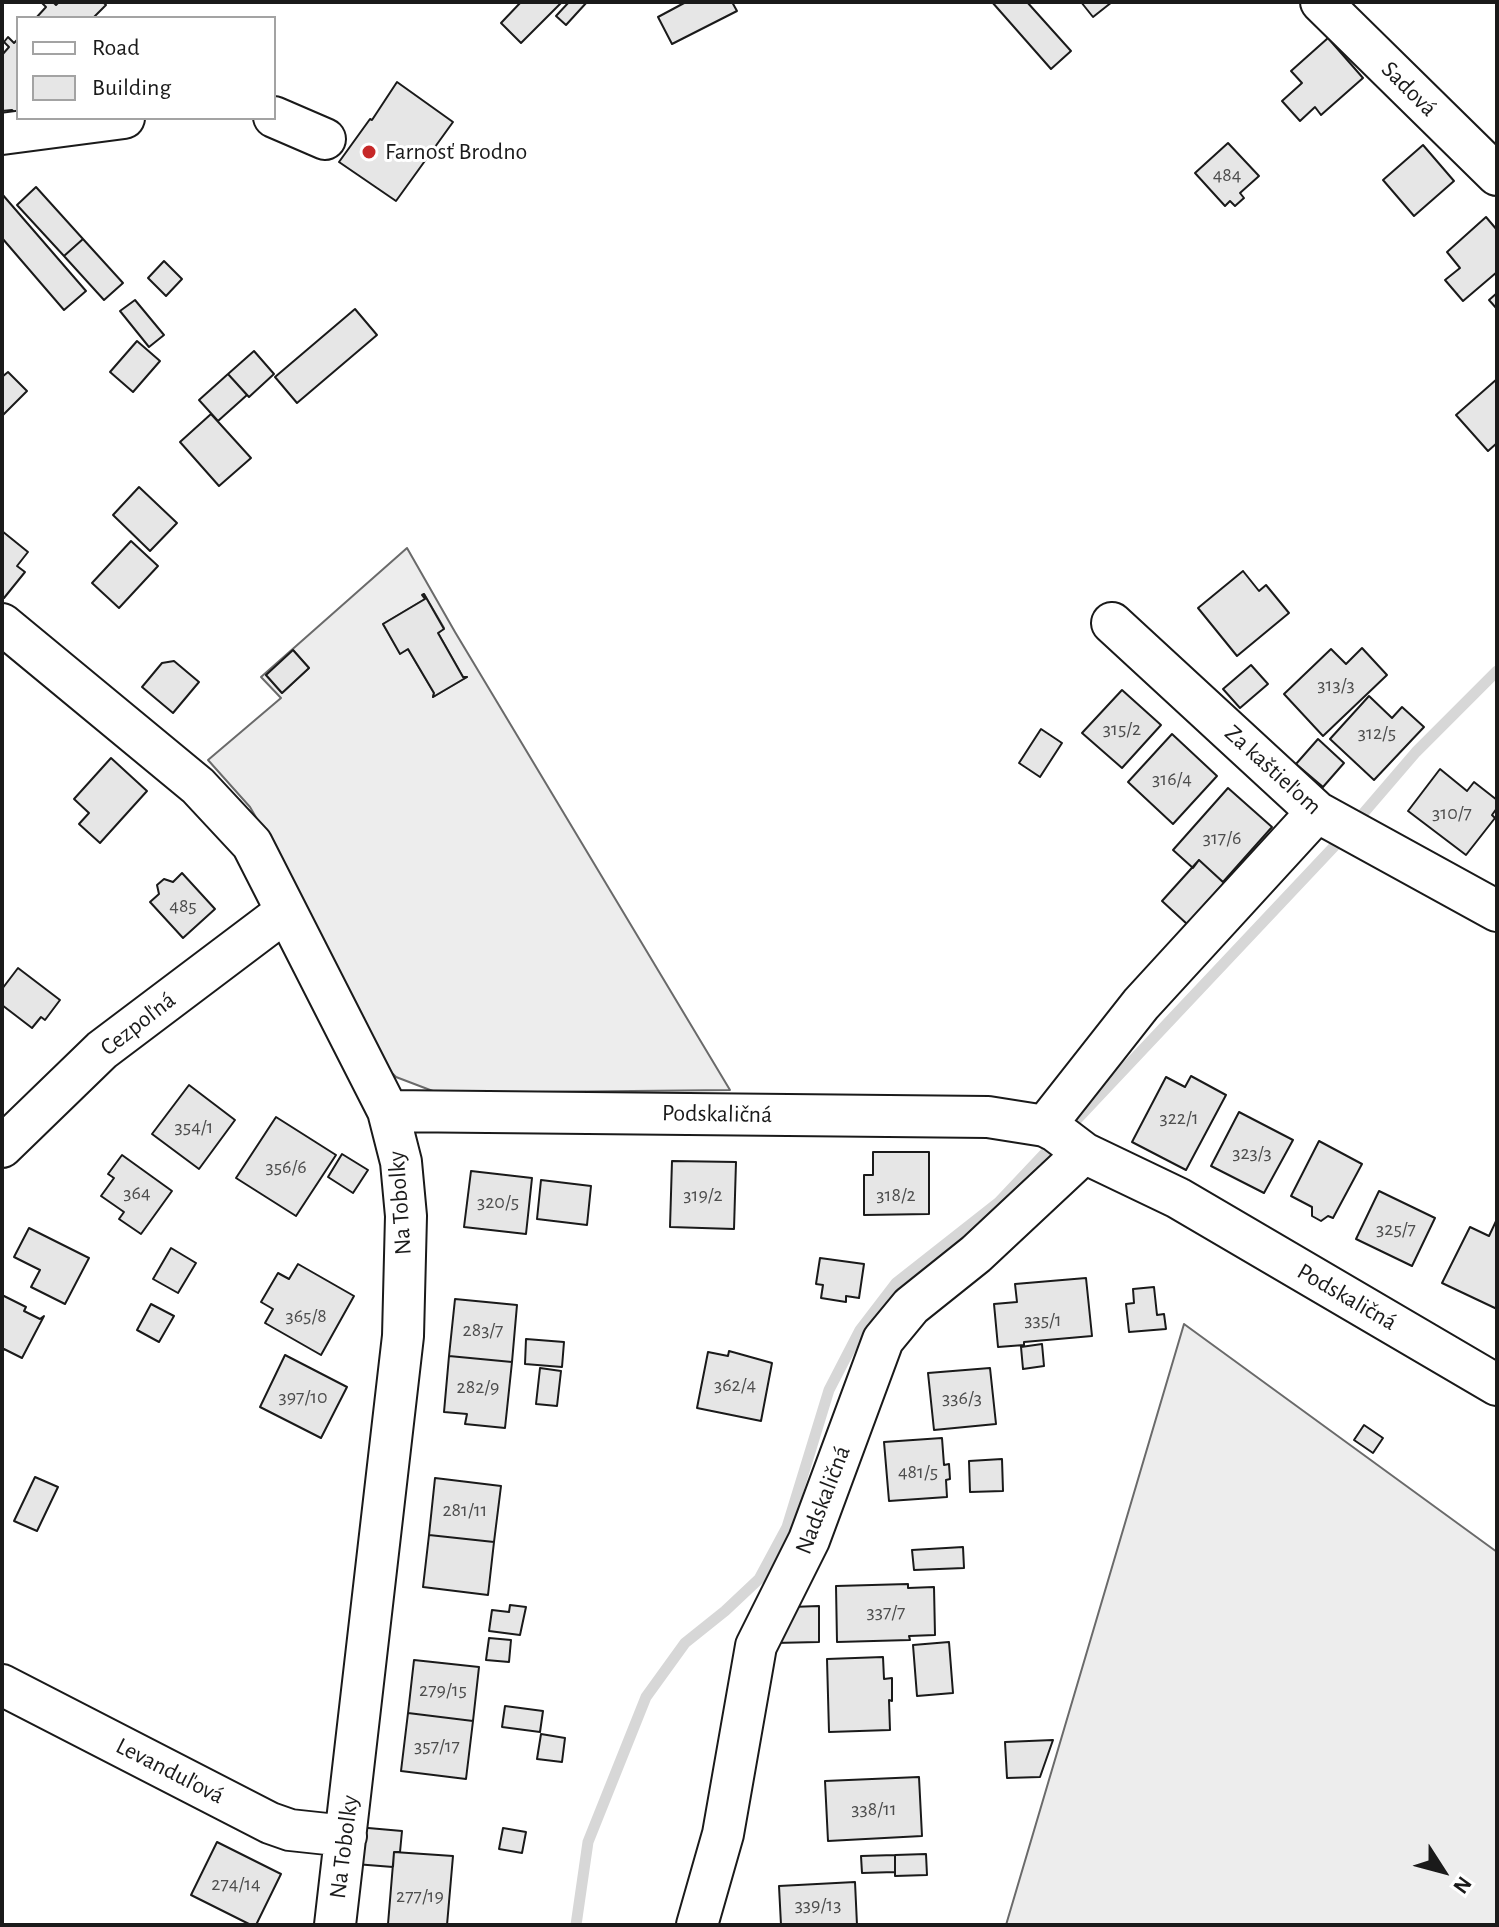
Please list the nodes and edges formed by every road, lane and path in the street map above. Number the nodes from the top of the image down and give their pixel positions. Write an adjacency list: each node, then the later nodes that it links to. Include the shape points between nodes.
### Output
1 (1321, 2): 6 (street, Sadová)
2 (276, 118): 5 (street)
3 (109, 120): 4 (street)
4 (2, 134)
5 (325, 139)
6 (1497, 175)
7 (1112, 623): 9 (street, Za kaštieľom)
8 (2, 624): 11 (street, Na Tobolky, via 198,786 252,844)
9 (1340, 824): 10 (street, Za kaštieľom); 13 (street, Nadskaličná, via 1141,1004)
10 (1497, 911)
11 (285, 912): 12 (street, Na Tobolky); 14 (street, Cezpoľná, via 102,1050)
12 (388, 1111): 13 (street, Podskaličná, via 988,1117); 17 (street, Na Tobolky, via 401,1162 406,1216 403,1336)
13 (1064, 1138): 15 (street, Podskaličná, via 1178,1198); 19 (street, Nadskaličná, via 976,1254 911,1306 883,1340 809,1540 756,1646 723,1834)
14 (2, 1147)
15 (1497, 1385)
16 (2, 1685): 17 (street, Levanduľová, via 270,1823)
17 (346, 1836): 18 (street, Na Tobolky)
18 (335, 1925)
19 (697, 1925)

